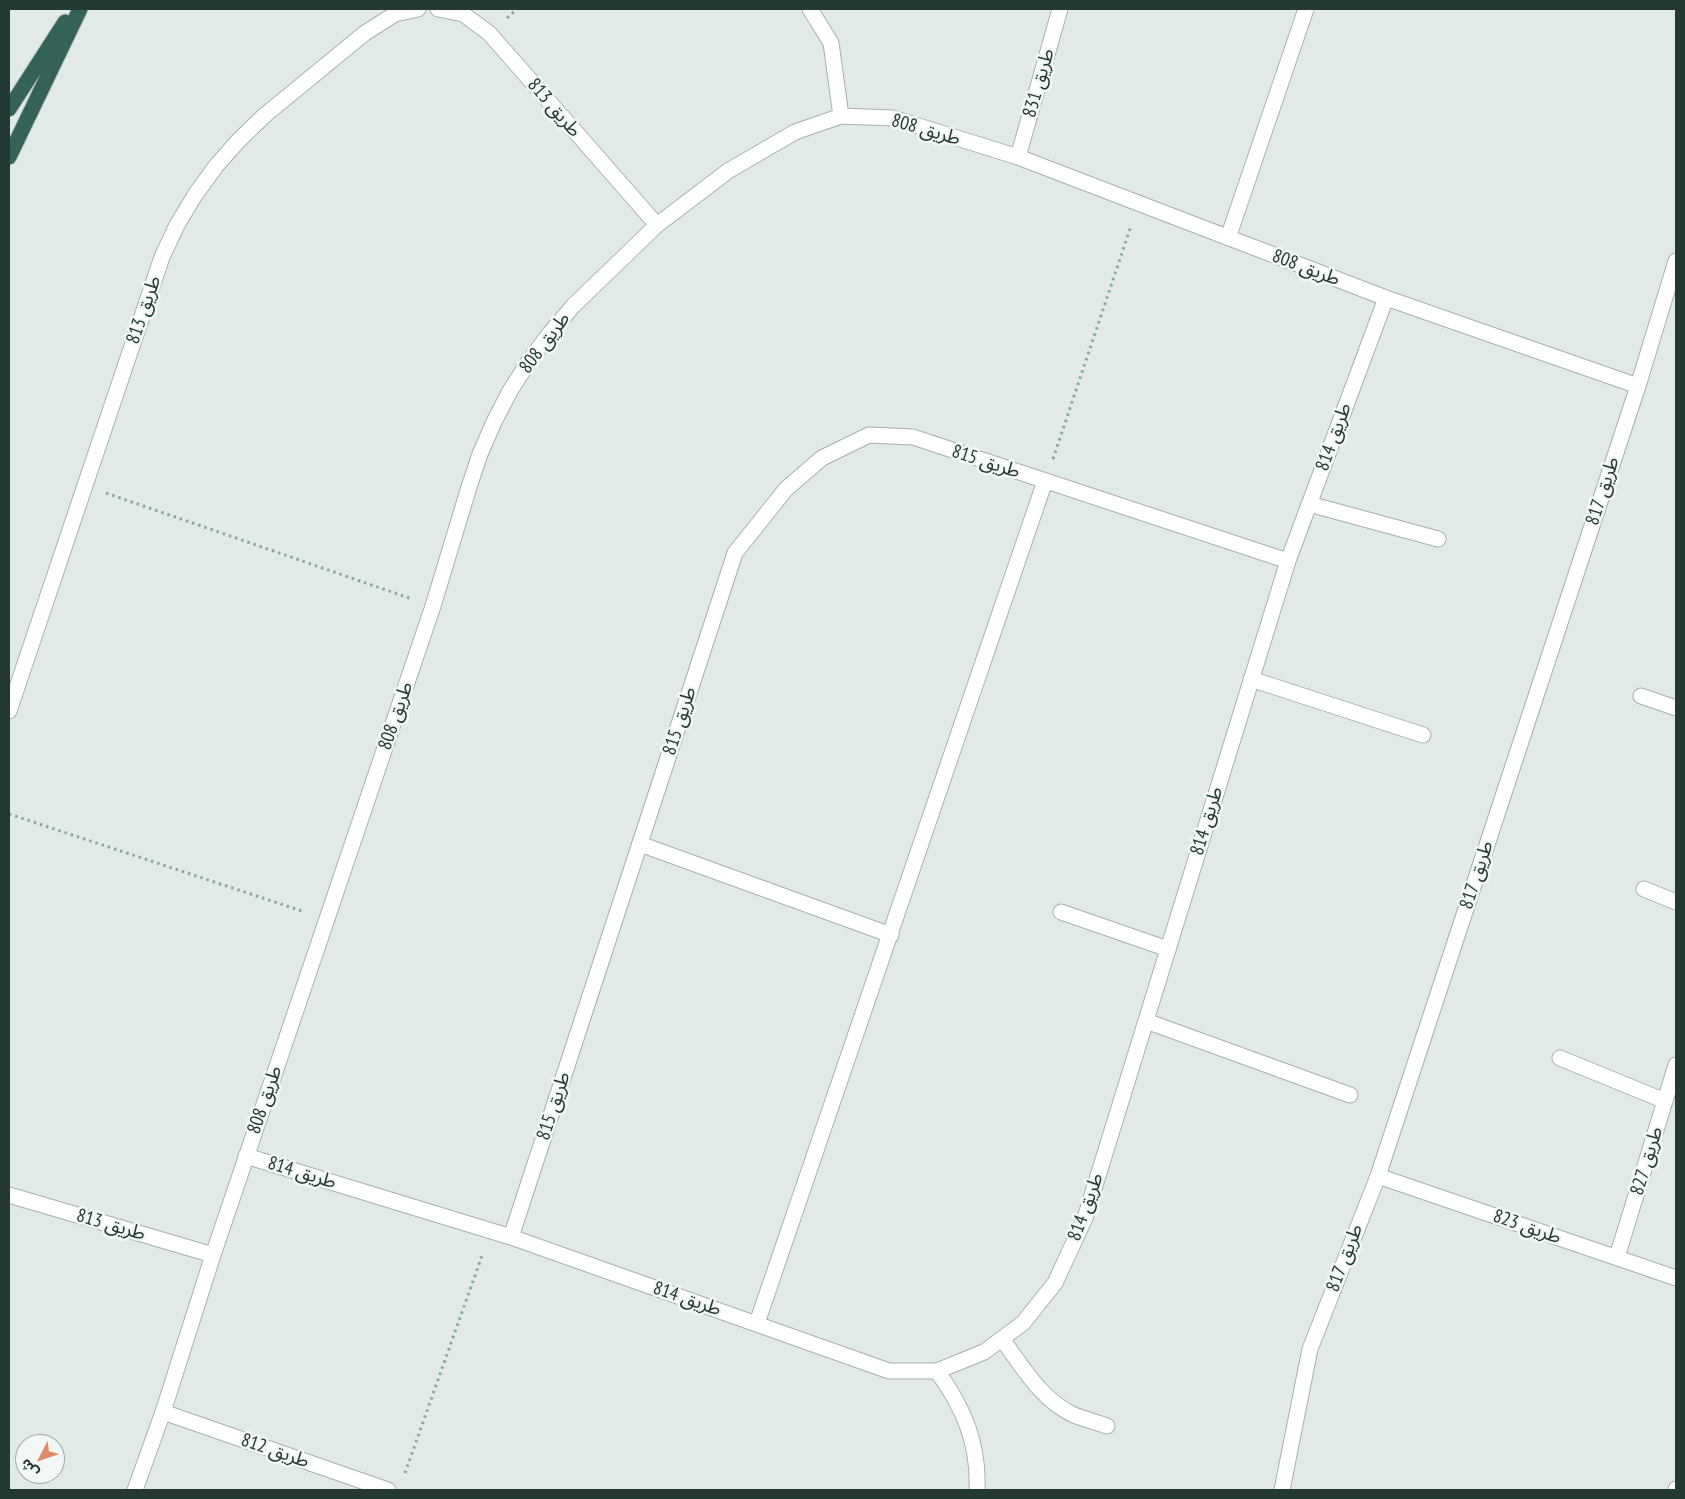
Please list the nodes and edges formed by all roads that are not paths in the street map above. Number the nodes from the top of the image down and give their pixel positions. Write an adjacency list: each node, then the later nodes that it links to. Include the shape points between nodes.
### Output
1 (74, 9): 8 (highway)
2 (80, 9): 10 (highway)
3 (418, 9): 24 (street, طريق 813, via 394,14 365,33 265,114 216,166 177,225 162,257)
4 (438, 9): 12 (street, طريق 813, via 463,14 489,33)
5 (810, 9): 9 (street, via 831,44)
6 (1060, 9): 11 (street, طريق 831)
7 (1306, 9): 13 (street)
8 (9, 109)
9 (841, 116): 11 (street, طريق 808, via 893,118); 12 (street, طريق 808, via 795,132 728,171)
10 (9, 157)
11 (1018, 157): 13 (street, طريق 808)
12 (657, 225): 37 (street, طريق 808, via 573,306 550,333 510,391 494,422 468,487 433,606)
13 (1228, 238): 15 (street, طريق 808)
14 (1676, 261): 16 (street, طريق 817)
15 (1386, 298): 16 (street, طريق 808); 18 (street, طريق 814)
16 (1638, 386): 38 (street, طريق 817)
17 (1046, 481): 20 (street, طريق 815); 26 (street, طريق 815, via 913,437 869,435 822,458 786,489 735,553); 30 (street, طريق 815)
18 (1309, 504): 19 (street); 20 (street, طريق 814)
19 (1438, 539)
20 (1288, 561): 21 (street, طريق 814)
21 (1251, 679): 25 (street); 31 (street, طريق 814)
22 (1641, 696): 23 (street)
23 (1676, 708)
24 (9, 711)
25 (1423, 735)
26 (640, 844): 30 (street); 40 (street, طريق 815)
27 (1644, 889): 28 (street)
28 (1676, 902)
29 (1061, 912): 31 (street)
30 (891, 935): 44 (street, طريق 815)
31 (1168, 949): 32 (street, طريق 814)
32 (1146, 1021): 35 (street); 45 (street, طريق 814, via 1085,1218 1055,1283 1023,1323)
33 (1560, 1058): 36 (street)
34 (1676, 1065): 36 (street, طريق 827)
35 (1350, 1094)
36 (1665, 1101): 42 (street, طريق 827)
37 (246, 1156): 40 (street, طريق 814); 41 (street, طريق 808)
38 (1378, 1176): 42 (street, طريق 823); 52 (street, طريق 817, via 1310,1349)
39 (9, 1195): 41 (street, طريق 813)
40 (511, 1237): 44 (street, طريق 814)
41 (213, 1255): 47 (street, طريق 808)
42 (1617, 1258): 43 (street, طريق 823)
43 (1676, 1278)
44 (757, 1323): 46 (street, طريق 814, via 888,1371)
45 (1002, 1339): 46 (street, طريق 814, via 984,1352); 48 (street, via 1052,1401 1074,1415)
46 (937, 1372): 51 (street, via 954,1395 966,1420 974,1448)
47 (163, 1412): 49 (street, طريق 808); 50 (street, طريق 812)
48 (1107, 1426)
49 (136, 1490)
50 (388, 1490)
51 (977, 1490)
52 (1282, 1490)

